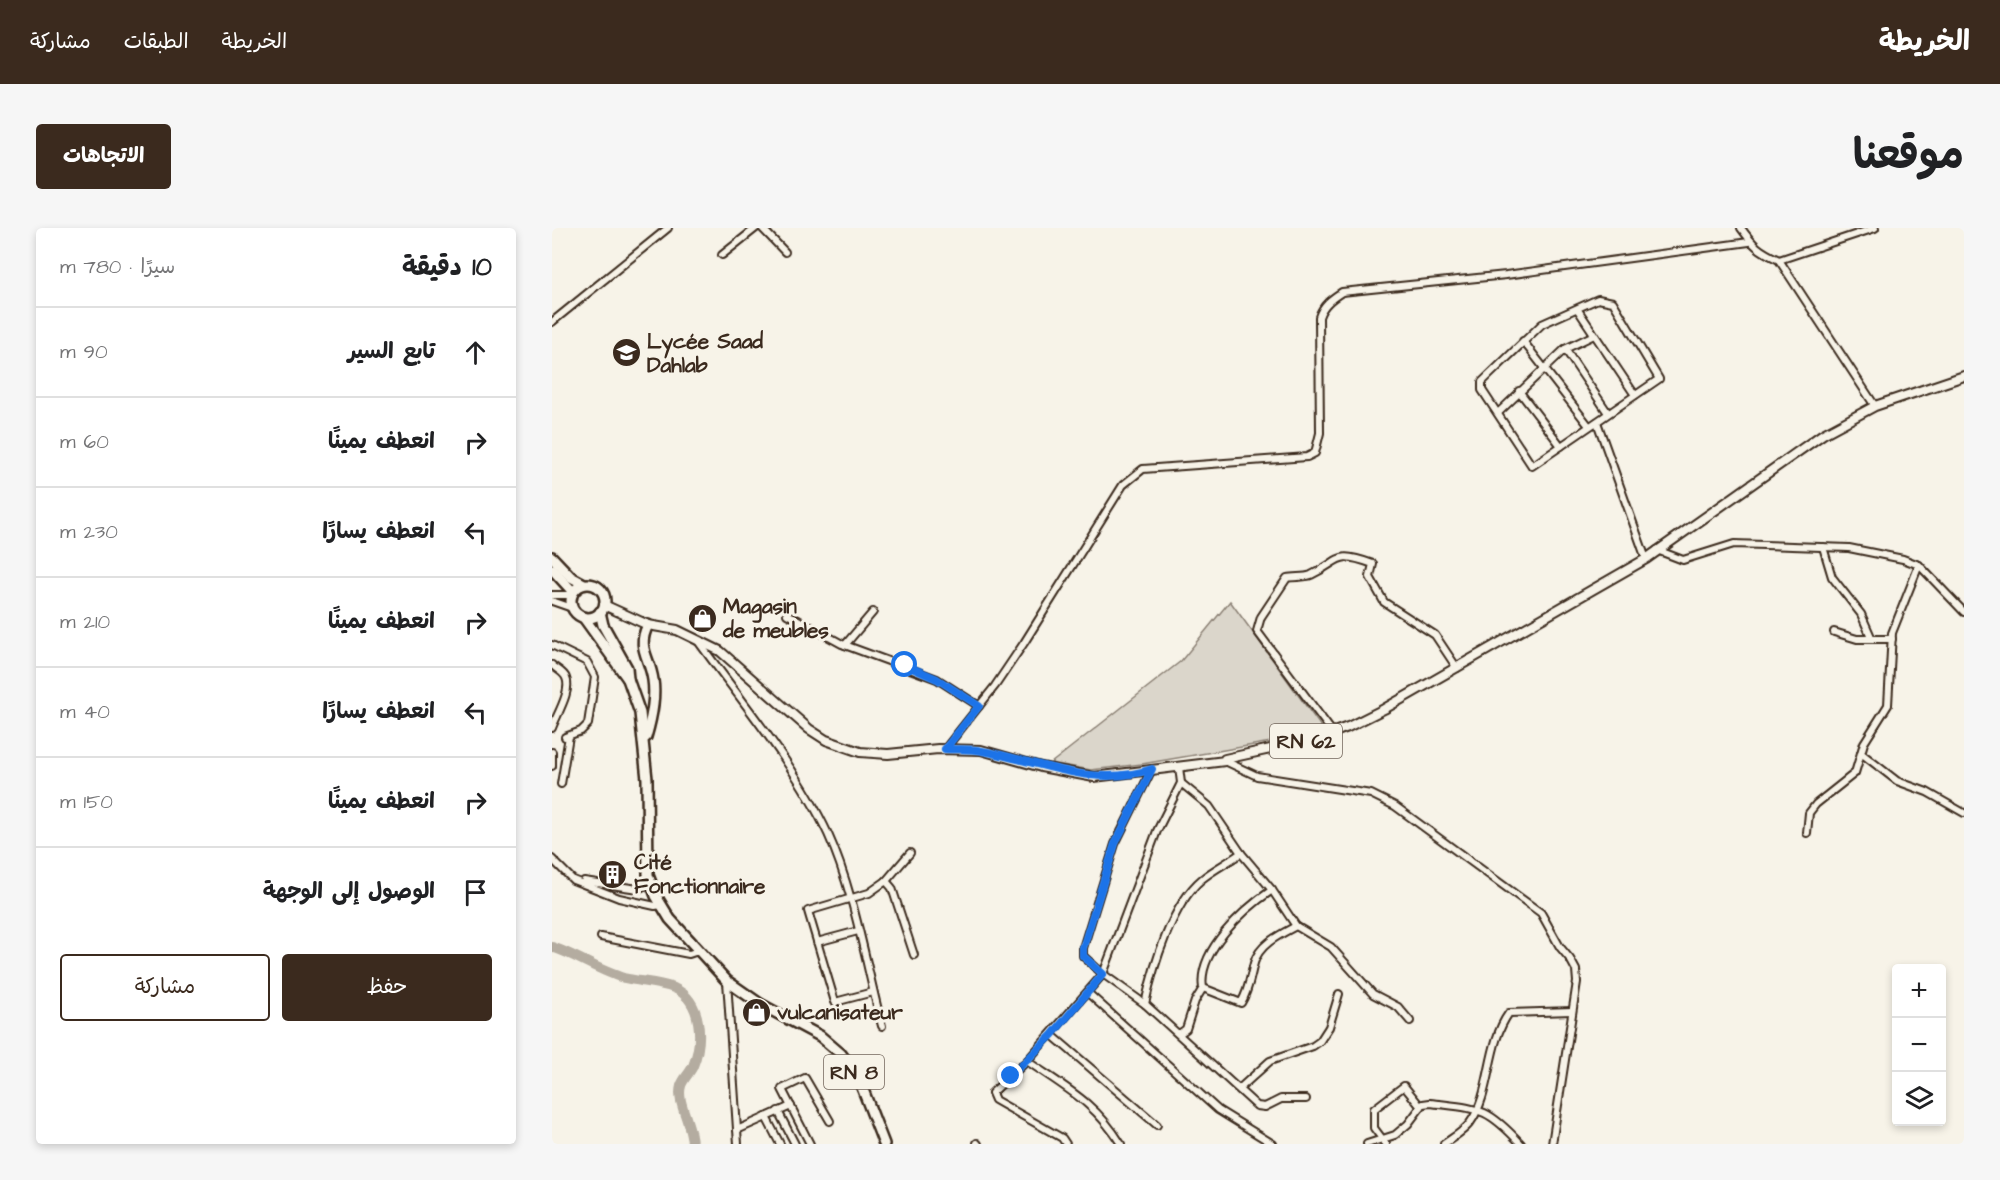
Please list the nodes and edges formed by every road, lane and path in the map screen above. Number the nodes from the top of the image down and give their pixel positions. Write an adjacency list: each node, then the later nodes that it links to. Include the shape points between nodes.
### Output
1 (668, 228): 11 (street)
2 (756, 228): 8 (street)
3 (762, 228): 7 (street)
4 (1741, 228): 6 (street)
5 (1875, 228): 9 (street)
6 (1749, 242): 9 (street); 51 (street, via 1506,275 1342,292 1333,297 1319,317 1320,433 1315,453 1284,459 1166,465 1135,473 1123,485 1024,643)
7 (785, 252)
8 (722, 255)
9 (1779, 260): 19 (street)
10 (1578, 310): 12 (street); 13 (street, via 1542,324); 18 (street, via 1598,299 1613,302 1659,379)
11 (552, 322)
12 (1594, 335): 14 (street); 18 (street)
13 (1523, 341): 15 (street); 20 (street, via 1480,386)
14 (1565, 349): 15 (street); 21 (street)
15 (1544, 368): 17 (street); 23 (street)
16 (1964, 376): 19 (main road, RN 62)
17 (1519, 391): 20 (street); 24 (street)
18 (1635, 395): 21 (street)
19 (1875, 406): 26 (main road, RN 62, via 1823,434)
20 (1498, 412): 24 (street, via 1532,466)
21 (1608, 413): 22 (street)
22 (1597, 422): 23 (street); 28 (street)
23 (1589, 426): 24 (street)
24 (1561, 446)
25 (1823, 548): 26 (street, via 1734,544 1683,560); 29 (street, via 1848,548); 44 (street, via 1832,577 1861,614)
26 (1658, 550): 28 (main road, RN 62)
27 (552, 557): 31 (highway, via 571,577)
28 (1646, 559): 49 (main road, RN 62)
29 (1919, 566): 38 (street); 45 (street)
30 (552, 569): 32 (highway)
31 (584, 584): 32 (highway); 36 (highway, via 601,591)
32 (572, 594): 33 (street); 35 (highway)
33 (552, 595)
34 (552, 601): 35 (street)
35 (572, 608): 40 (highway)
36 (602, 609): 40 (highway, via 593,617); 41 (main road, RN 62); 50 (highway, RN 8, via 603,625 627,668)
37 (873, 612): 47 (street)
38 (1964, 612)
39 (787, 614): 47 (street)
40 (584, 618): 50 (highway, RN 8)
41 (648, 625): 43 (main road, RN 62); 54 (highway, via 642,645 653,680 653,700)
42 (1834, 632): 44 (street)
43 (696, 638): 55 (main road, RN 62, via 720,651 826,740 860,752); 74 (street, via 801,782 829,835)
44 (1872, 639): 45 (street)
45 (1892, 639): 57 (street, via 1887,705 1863,743)
46 (552, 645): 63 (street, via 587,662 594,673 591,719 581,731 567,736)
47 (845, 645): 51 (street, via 937,679)
48 (552, 665): 52 (street, via 566,677 561,710)
49 (1456, 668): 53 (main road, RN 62); 53 (street, via 1435,635 1384,602 1370,577 1373,564 1351,556 1339,557 1309,576 1287,578 1261,617 1257,631)
50 (628, 679): 54 (highway, RN 8, via 640,713)
51 (979, 706): 55 (street)
52 (552, 728)
53 (1333, 733): 58 (main road, RN 62)
54 (644, 743): 71 (highway, RN 8)
55 (945, 749): 61 (main road, RN 62, via 981,750 1094,777)
56 (552, 752): 59 (street)
57 (1861, 753): 64 (street, via 1897,781 1927,792); 65 (street, via 1855,773 1809,813)
58 (1225, 762): 60 (main road, RN 62); 88 (street, via 1257,776 1371,794 1431,831 1540,913 1576,970)
59 (552, 766)
60 (1179, 767): 61 (main road, RN 62); 62 (street)
61 (1152, 769): 81 (street, via 1115,844 1083,948 1083,956)
62 (1181, 783): 67 (street, via 1209,806); 81 (street, via 1157,831)
63 (561, 784)
64 (1964, 813)
65 (1808, 833)
66 (910, 854): 70 (street)
67 (1241, 854): 72 (street); 87 (street, via 1190,891 1156,962)
68 (552, 859): 69 (street)
69 (573, 880): 71 (street, via 638,890); 73 (street, via 634,901)
70 (886, 881): 74 (street); 80 (street, via 892,888)
71 (650, 883): 73 (highway, RN 8)
72 (1272, 890): 75 (street); 83 (street, via 1224,931 1202,980)
73 (659, 900): 79 (highway, RN 8)
74 (850, 900): 76 (street); 78 (street, via 808,911)
75 (1296, 926): 83 (street, via 1260,951 1240,1003); 89 (street, via 1330,947 1373,994 1398,1007)
76 (858, 931): 78 (street); 84 (street)
77 (601, 937): 79 (street, via 689,954)
78 (817, 942): 84 (street, via 836,1002)
79 (698, 951): 82 (highway, RN 8)
80 (914, 955)
81 (1103, 974): 85 (street); 87 (street)
82 (728, 981): 102 (highway, RN 8, via 820,1036 841,1054 858,1077); 104 (street)
83 (1203, 988): 91 (street, via 1186,1029)
84 (873, 992): 90 (street)
85 (1088, 993): 92 (street); 113 (street, via 1218,1110)
86 (1339, 994): 94 (street, via 1329,1027 1320,1041 1270,1061)
87 (1145, 1004): 91 (street)
88 (1572, 1011): 98 (street, via 1509,1013 1497,1037); 117 (street)
89 (1410, 1021)
90 (882, 1026)
91 (1179, 1034): 94 (street)
92 (1052, 1035): 93 (street); 103 (street)
93 (1027, 1061): 111 (street, via 992,1093 995,1100); 112 (street, via 1093,1106)
94 (1239, 1089): 95 (street, via 1257,1106 1265,1107 1281,1099)
95 (1306, 1099)
96 (791, 1106): 99 (street); 101 (street, via 782,1089 805,1078); 108 (street)
97 (1420, 1107): 98 (street, via 1430,1103); 105 (street, via 1408,1124); 105 (street, via 1404,1086 1374,1109 1374,1128)
98 (1476, 1109): 115 (street, via 1466,1128); 116 (street, via 1495,1117)
99 (778, 1112): 100 (street); 107 (street)
100 (766, 1117): 104 (street); 106 (street)
101 (830, 1121)
102 (876, 1124): 109 (highway); 110 (highway, RN 8)
103 (1157, 1125)
104 (738, 1139)
105 (1384, 1142): 114 (street)
106 (780, 1144)
107 (795, 1144)
108 (810, 1144)
109 (878, 1144)
110 (884, 1144)
111 (1066, 1144)
112 (1121, 1144)
113 (1273, 1144)
114 (1367, 1144)
115 (1444, 1144)
116 (1521, 1144)
117 (1552, 1144)

